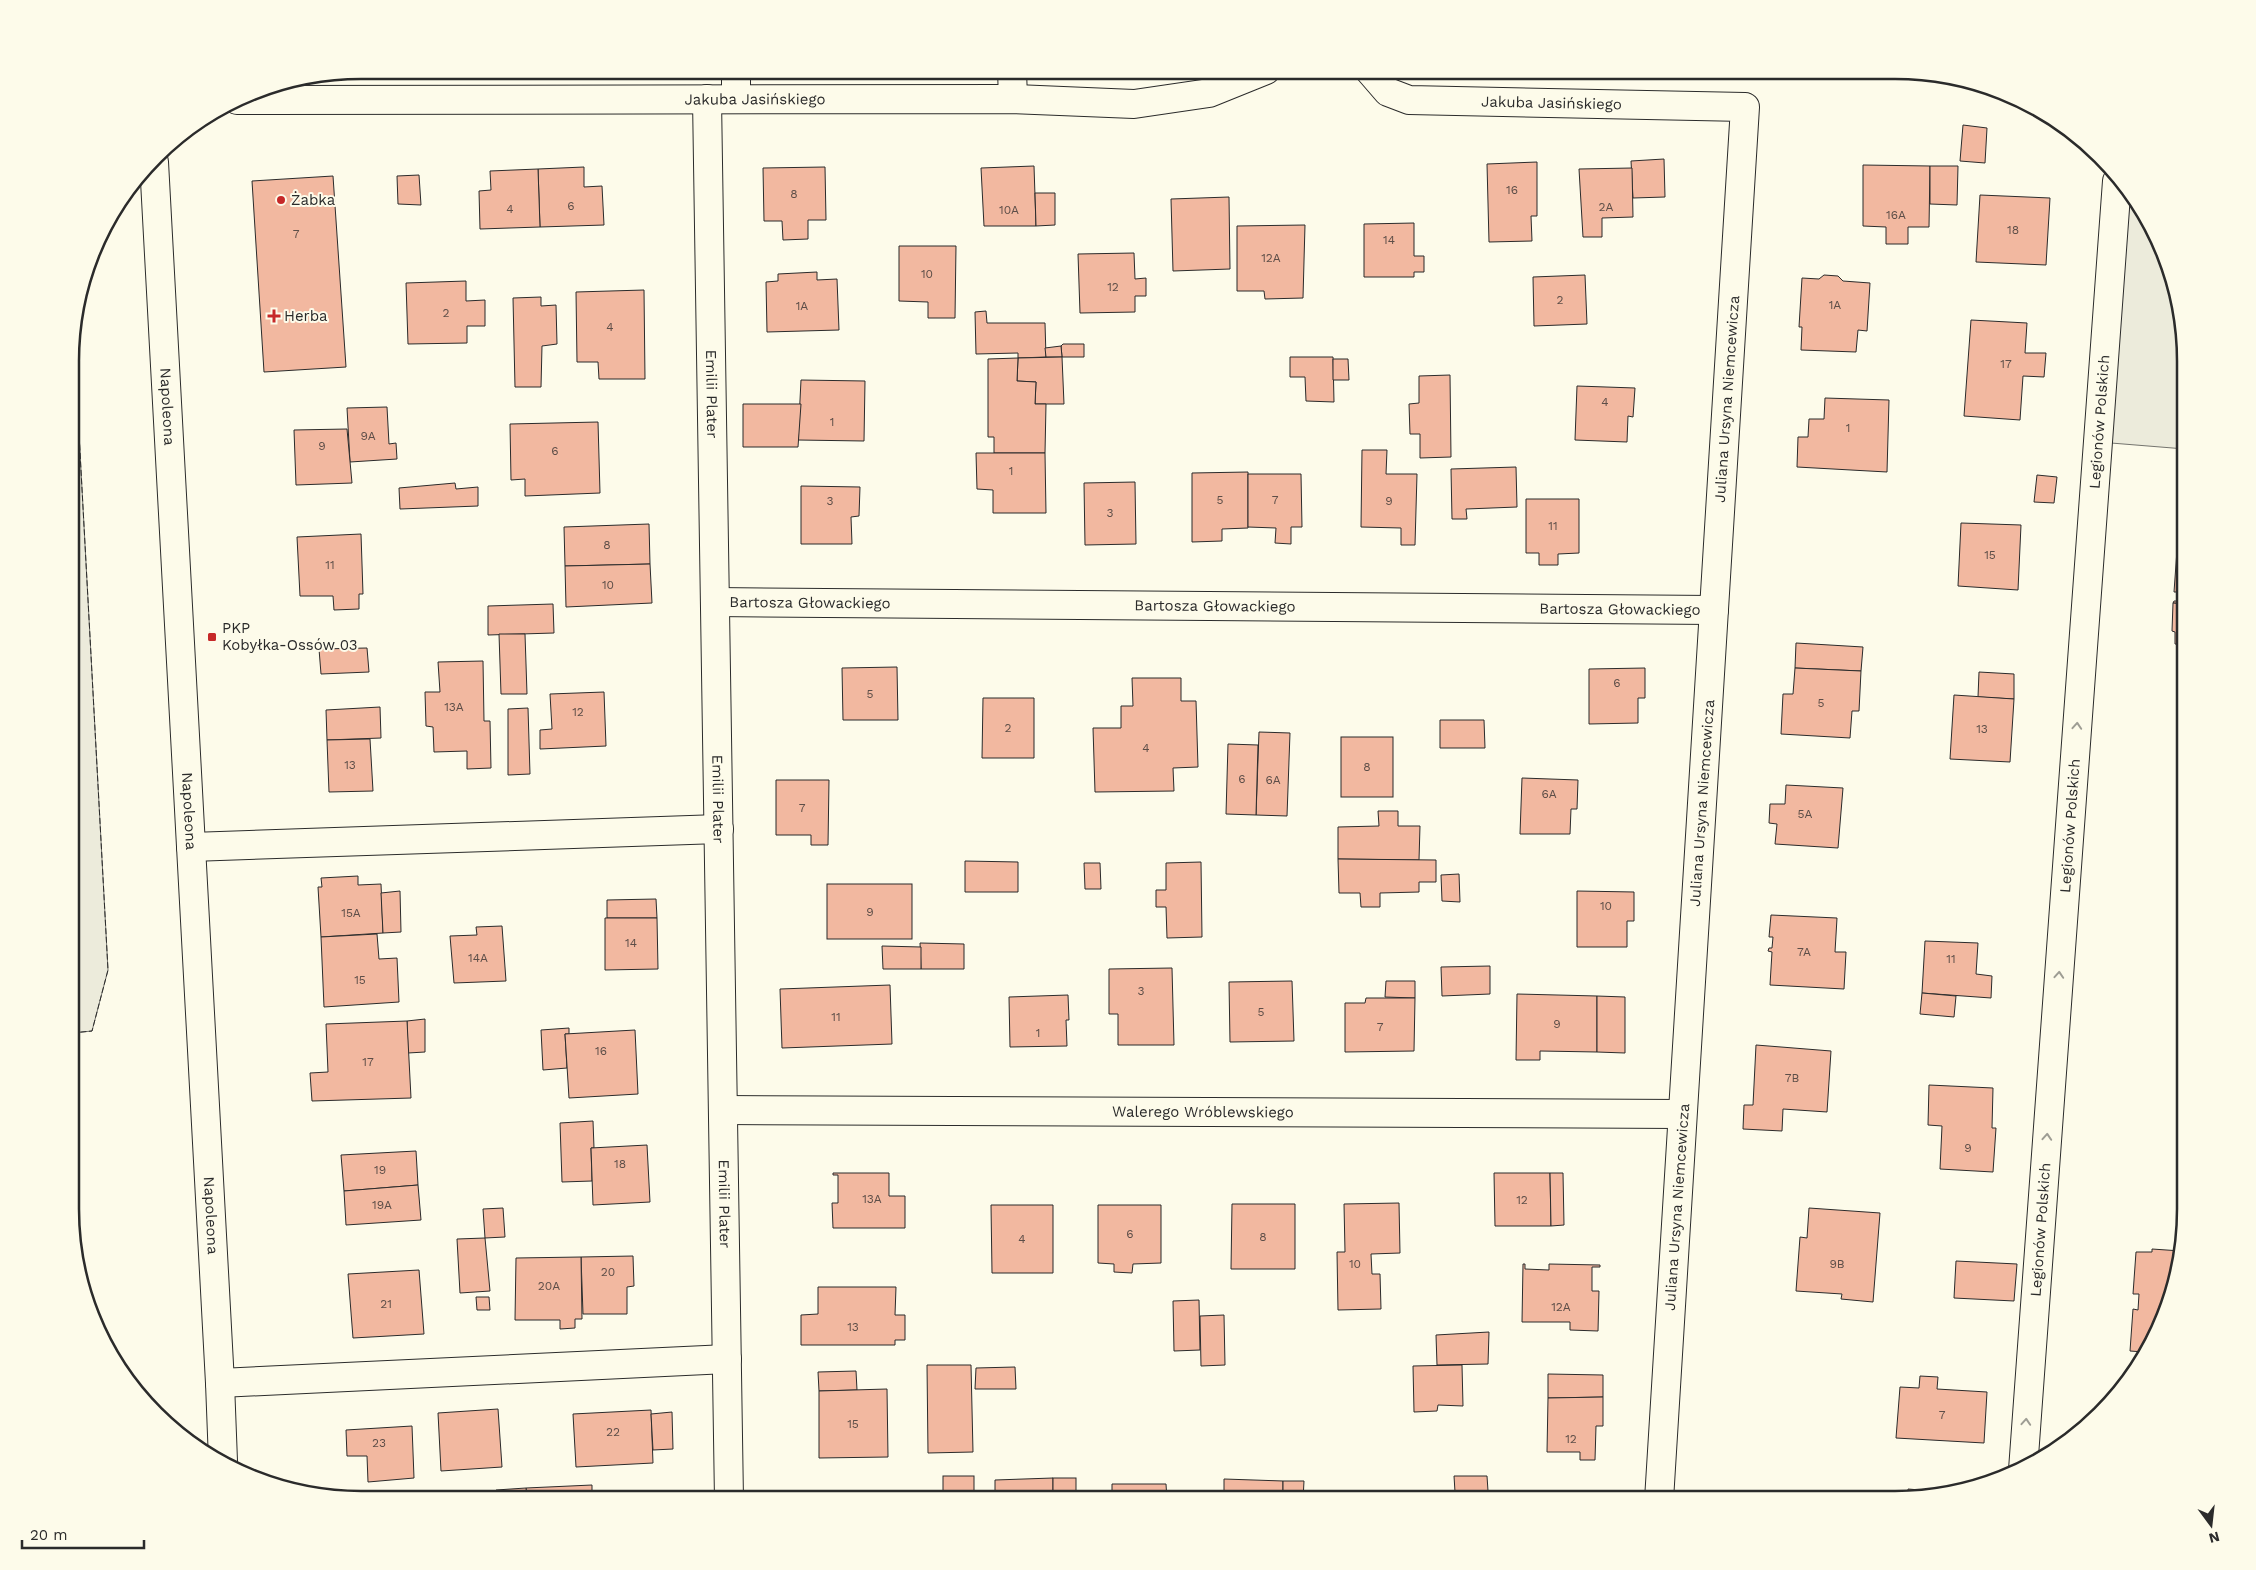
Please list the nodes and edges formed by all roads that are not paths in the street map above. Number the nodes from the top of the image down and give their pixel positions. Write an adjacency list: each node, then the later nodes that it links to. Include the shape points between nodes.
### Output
1 (736, 79): 6 (street)
2 (1012, 79): 7 (street)
3 (1244, 79): 7 (street, Jakuba Jasińskiego, via 1209,93 1134,104)
4 (1377, 79): 9 (street, Jakuba Jasińskiego, via 1388,92 1409,100)
5 (707, 99): 6 (street, Jakuba Jasińskiego); 8 (street, Jakuba Jasińskiego); 12 (street, Emilii Plater)
6 (736, 99): 7 (street, Jakuba Jasińskiego)
7 (1013, 99)
8 (253, 100)
9 (1745, 107): 13 (street, Juliana Ursyna Niemcewicza)
10 (154, 169): 15 (street, Napoleona)
11 (2117, 186): 21 (street, Legionów Polskich, one-way to 11)
12 (715, 602): 13 (street, Bartosza Głowackiego); 14 (street, Emilii Plater)
13 (1714, 610): 17 (street, Juliana Ursyna Niemcewicza)
14 (719, 829): 15 (street); 16 (street, Emilii Plater)
15 (191, 847): 19 (street, Napoleona)
16 (723, 1110): 17 (street, Walerego Wróblewskiego); 18 (street, Emilii Plater)
17 (1682, 1114): 23 (street, Juliana Ursyna Niemcewicza)
18 (727, 1359): 19 (street); 22 (street, Emilii Plater)
19 (220, 1383): 20 (street, Napoleona)
20 (223, 1455)
21 (2024, 1460)
22 (729, 1491)
23 (1660, 1491)

